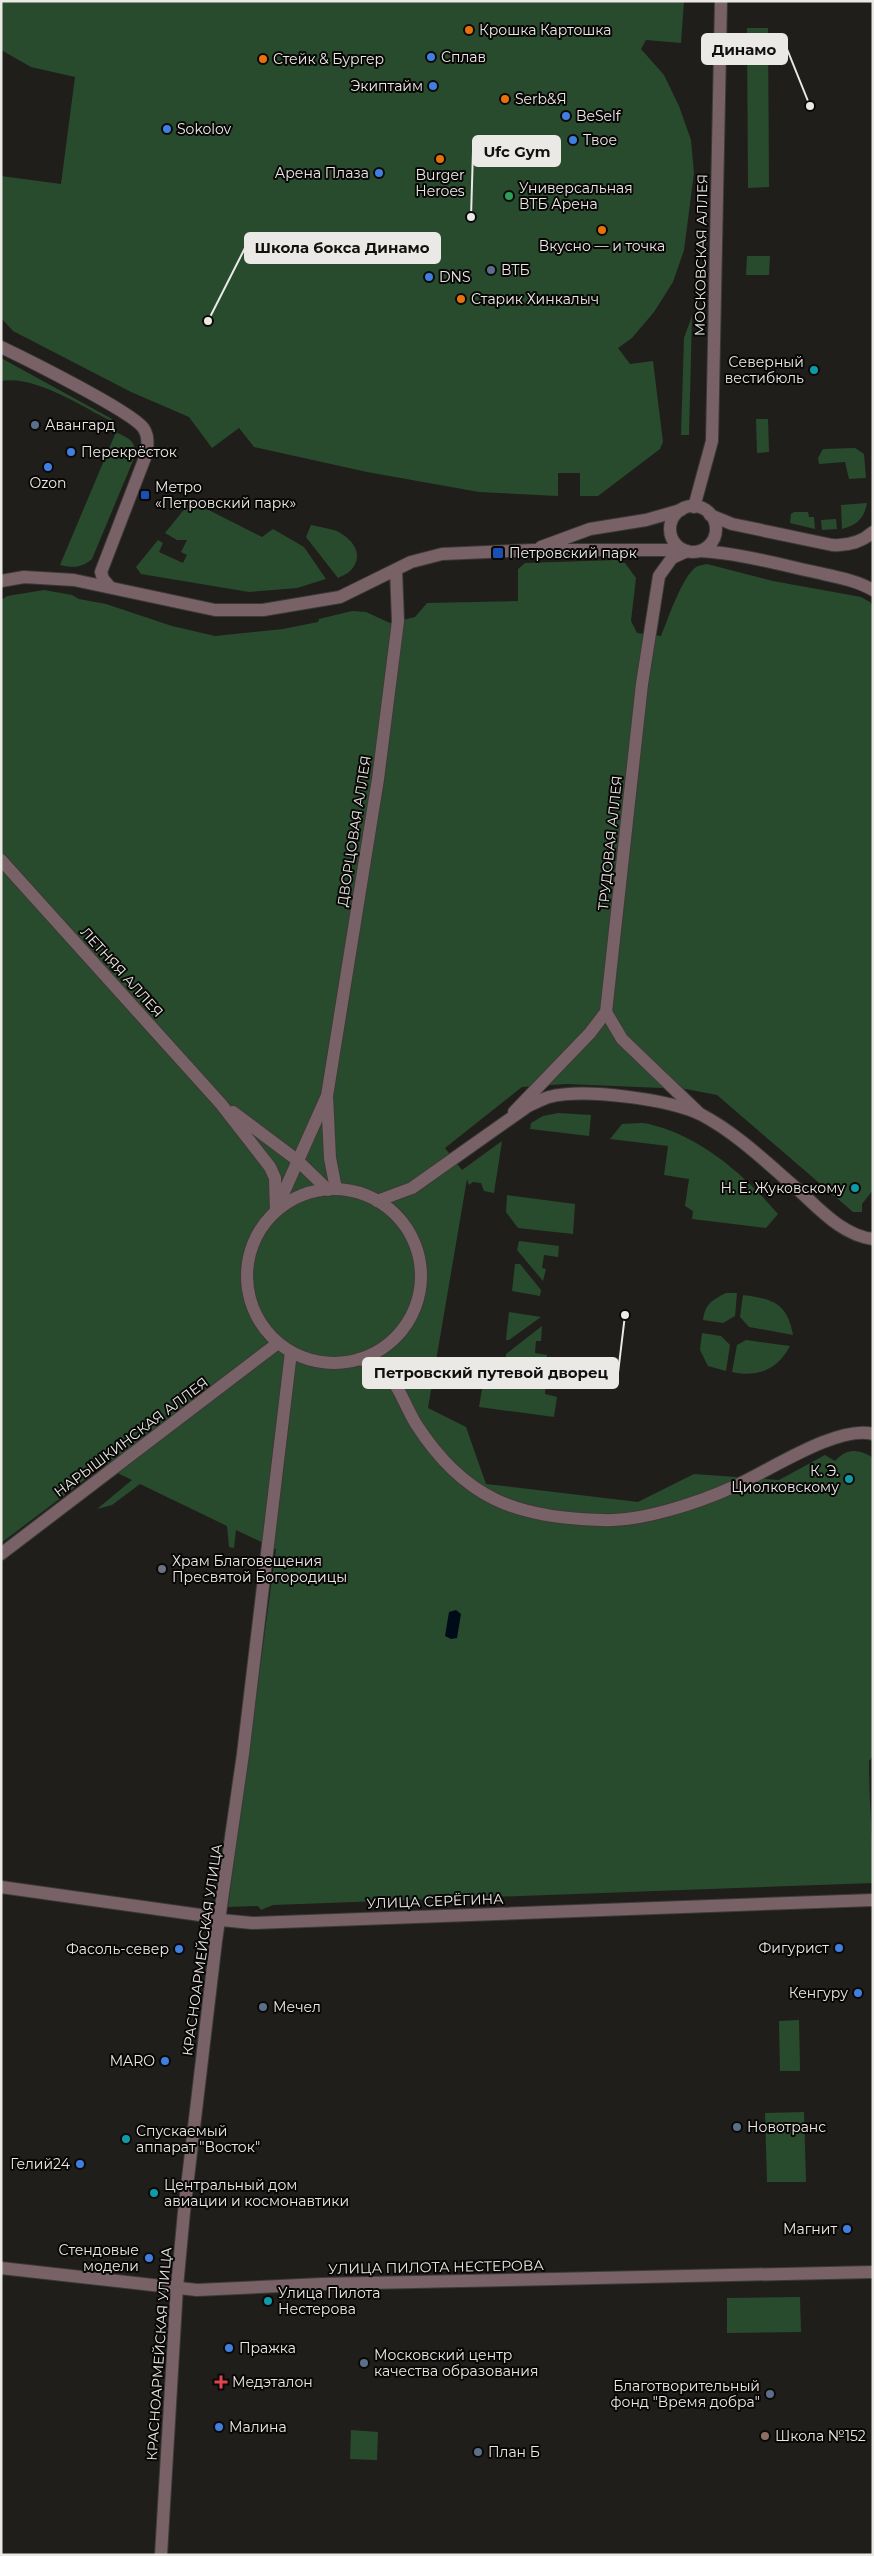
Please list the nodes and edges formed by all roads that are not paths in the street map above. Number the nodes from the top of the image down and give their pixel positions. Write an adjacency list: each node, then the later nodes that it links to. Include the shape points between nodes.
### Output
1 (721, 1): 3 (street, МОСКОВСКАЯ АЛЛЕЯ, via 712,441)
2 (1, 347): 9 (street, via 124,412 144,427 148,445)
3 (694, 507): 4 (street); 5 (street)
4 (681, 510): 7 (street, via 646,520 590,529); 8 (street, via 672,521 670,531 676,544)
5 (710, 515): 6 (street, via 732,524 832,545 858,542); 8 (street, via 716,528 714,537 709,545)
6 (873, 532)
7 (534, 550): 8 (street); 10 (street, via 442,554)
8 (690, 551): 14 (street, via 745,556 842,578); 16 (street, ТРУДОВАЯ АЛЛЕЯ, via 672,558 659,576 642,684)
9 (104, 561): 11 (street, via 94,571); 13 (street, via 101,572)
10 (396, 570): 13 (street, via 340,597 263,610 215,610); 17 (street, ДВОРЦОВАЯ АЛЛЕЯ, via 398,621 378,779)
11 (74, 580): 12 (street, via 24,577); 13 (street)
12 (1, 581)
13 (109, 586)
14 (873, 590)
15 (1, 860): 18 (street, ЛЕТНЯЯ АЛЛЕЯ)
16 (606, 1012): 19 (street, via 622,1039); 20 (street)
17 (328, 1096): 21 (street, ДВОРЦОВАЯ АЛЛЕЯ); 22 (street, ДВОРЦОВАЯ АЛЛЕЯ)
18 (221, 1104): 21 (street, ЛЕТНЯЯ АЛЛЕЯ); 24 (street, ЛЕТНЯЯ АЛЛЕЯ, via 272,1172 277,1191)
19 (701, 1115): 20 (street, via 651,1101 570,1094 549,1097); 25 (street, via 752,1150 827,1216 852,1233)
20 (510, 1116): 23 (street, via 417,1184)
21 (297, 1160): 22 (street, ЛЕТНЯЯ АЛЛЕЯ); 24 (street, ДВОРЦОВАЯ АЛЛЕЯ)
22 (332, 1190): 23 (street, via 360,1194); 24 (street, via 309,1193)
23 (377, 1201): 28 (street, via 400,1220 413,1241 420,1264 420,1288 413,1312 400,1332 383,1348)
24 (276, 1211): 26 (street, via 257,1235 247,1270 252,1306 262,1326)
25 (873, 1239)
26 (278, 1343): 27 (street); 30 (street, НАРЫШКИНСКАЯ АЛЛЕЯ)
27 (291, 1352): 28 (street, via 323,1363); 33 (street, КРАСНОАРМЕЙСКАЯ УЛИЦА)
28 (360, 1359): 29 (street, via 376,1363 388,1372 417,1425 465,1482 500,1503 546,1516 601,1520 636,1518 732,1488 830,1439 864,1431)
29 (873, 1434)
30 (1, 1554)
31 (1, 1886): 33 (street, УЛИЦА СЕРЁГИНА)
32 (873, 1900): 33 (street, УЛИЦА СЕРЁГИНА, via 252,1923)
33 (221, 1920): 36 (street, КРАСНОАРМЕЙСКАЯ УЛИЦА)
34 (1, 2268): 36 (street, УЛИЦА ПИЛОТА НЕСТЕРОВА)
35 (873, 2272): 36 (street, УЛИЦА ПИЛОТА НЕСТЕРОВА, via 322,2284 197,2290)
36 (177, 2287): 37 (street, КРАСНОАРМЕЙСКАЯ УЛИЦА)
37 (161, 2555)

